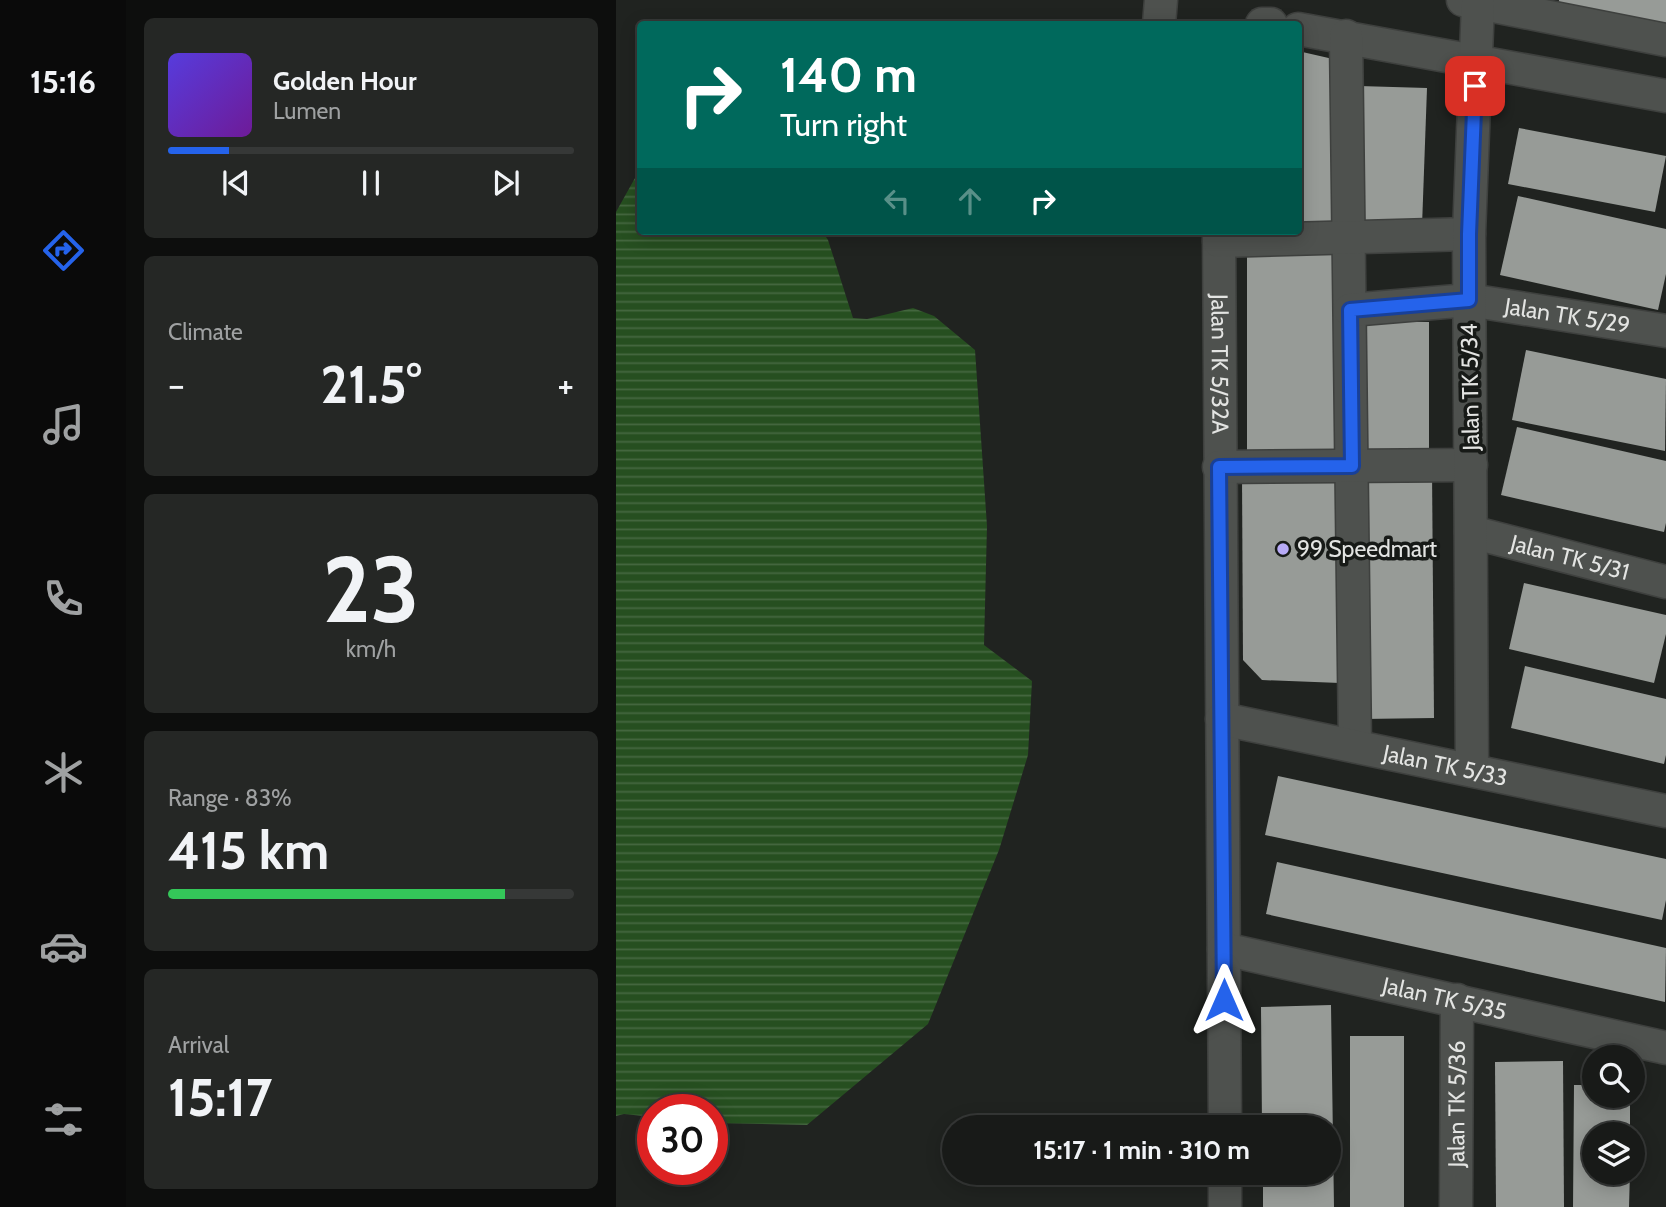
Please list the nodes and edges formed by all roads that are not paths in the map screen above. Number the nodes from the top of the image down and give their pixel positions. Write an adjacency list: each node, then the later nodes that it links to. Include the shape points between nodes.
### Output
1 (1161, 0): 3 (street)
2 (1470, 2): 6 (street); 7 (street, Jalan TK 5/34)
3 (1159, 21)
4 (1302, 30): 5 (street)
5 (1346, 36): 7 (street); 11 (street)
6 (1666, 40)
7 (1476, 61): 8 (street); 9 (street, Jalan TK 5/34)
8 (1666, 96)
9 (1469, 234): 11 (street); 12 (street, Jalan TK 5/34)
10 (1219, 236): 11 (street); 17 (street, Jalan TK 5/32A)
11 (1349, 237): 13 (street)
12 (1469, 300): 13 (street, Jalan TK 5/29); 14 (street, Jalan TK 5/29); 15 (street, Jalan TK 5/34)
13 (1350, 310): 16 (street)
14 (1666, 331)
15 (1471, 465): 16 (street); 18 (street, Jalan TK 5/34)
16 (1352, 466): 17 (street); 21 (street)
17 (1219, 467): 20 (street, Jalan TK 5/32A)
18 (1471, 532): 19 (street, Jalan TK 5/31); 22 (street, Jalan TK 5/34)
19 (1666, 582)
20 (1222, 719): 21 (street, Jalan TK 5/33); 24 (street, Jalan TK 5/32A)
21 (1355, 747): 22 (street, Jalan TK 5/33)
22 (1472, 771): 23 (street, Jalan TK 5/33)
23 (1666, 811)
24 (1224, 949): 25 (street, Jalan TK 5/35); 27 (street, Jalan TK 5/32A)
25 (1457, 1000): 26 (street, Jalan TK 5/35); 30 (street, Jalan TK 5/36)
26 (1666, 1048)
27 (1225, 1115)
28 (1225, 1185): 29 (street)
29 (1225, 1207)
30 (1455, 1207)

